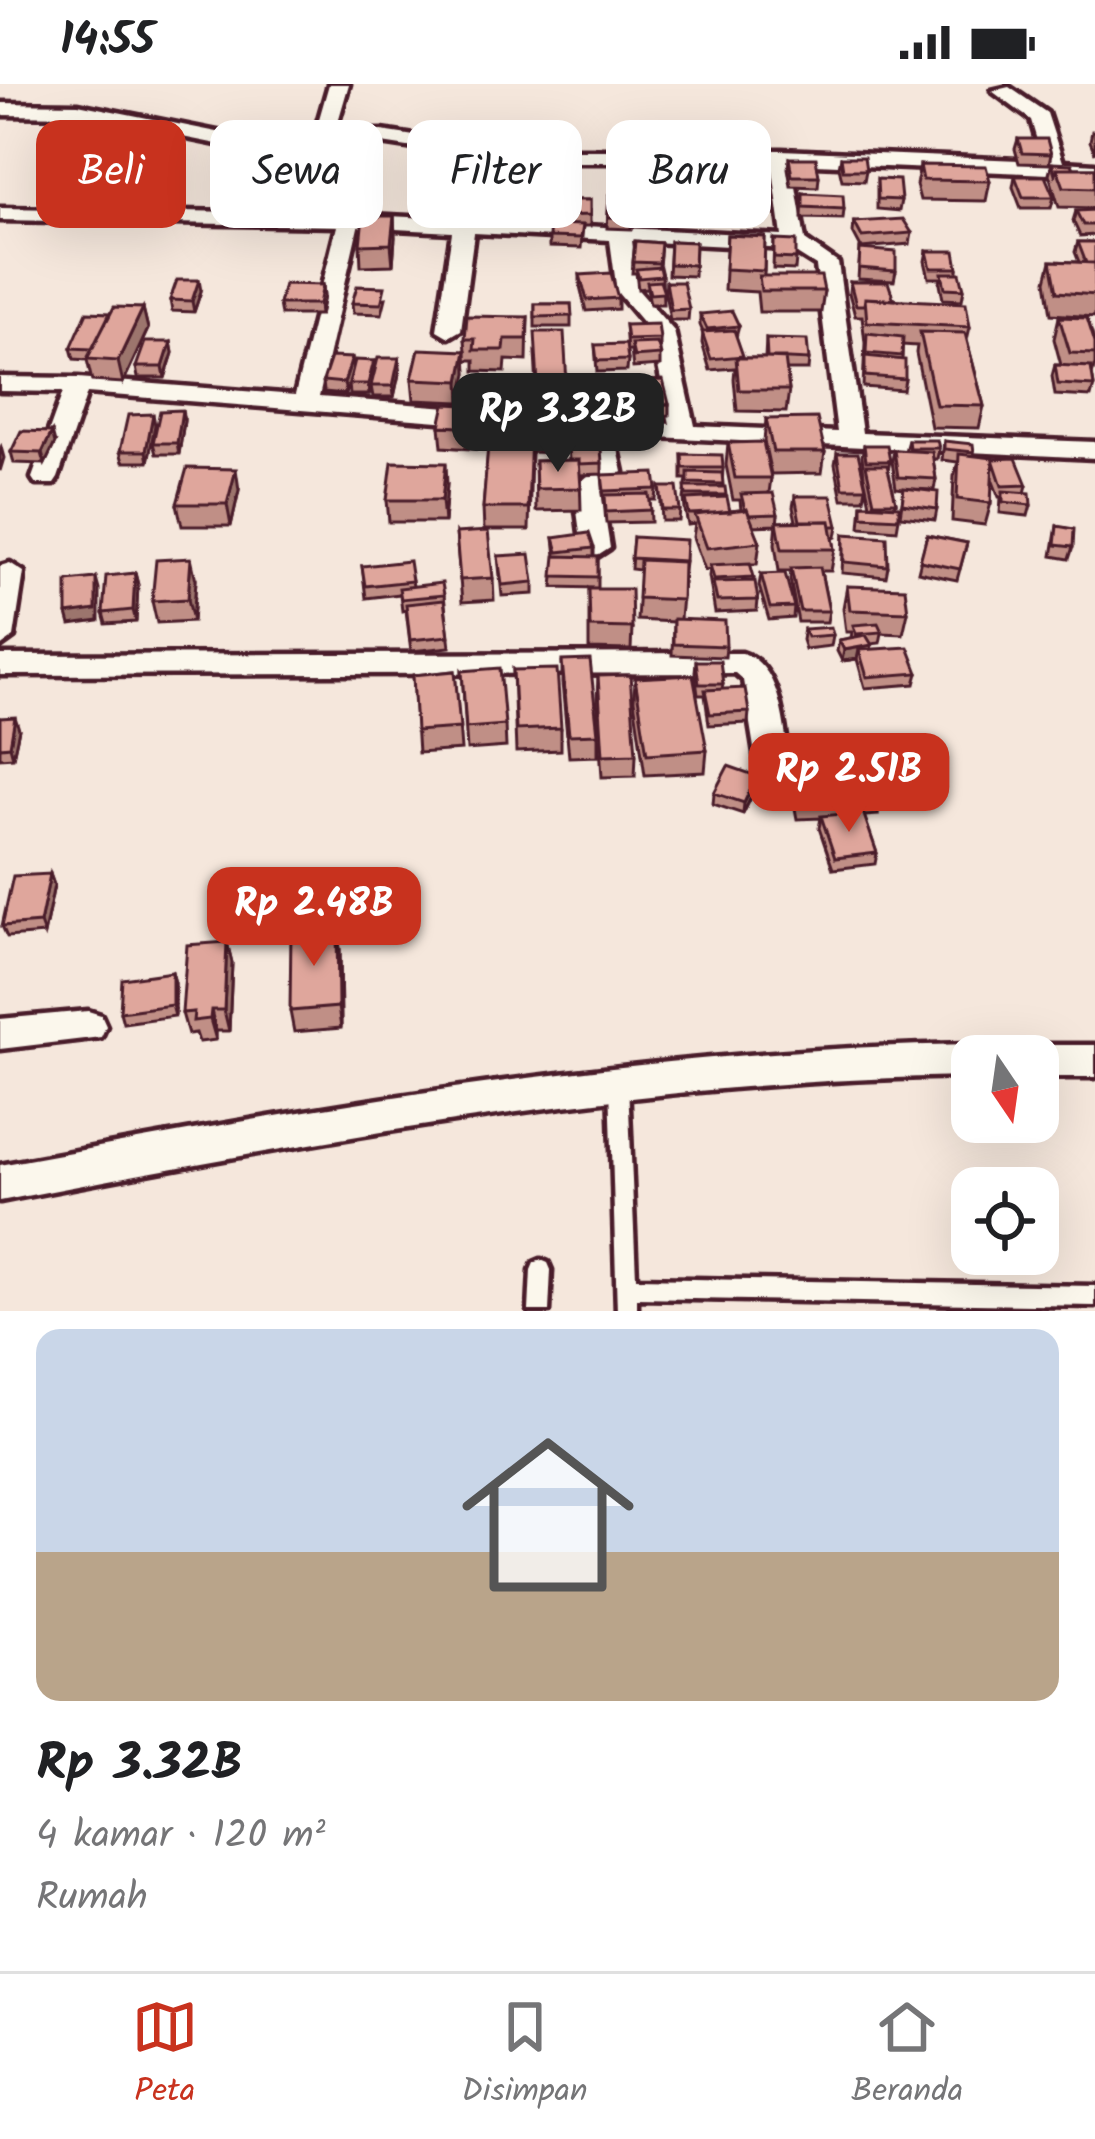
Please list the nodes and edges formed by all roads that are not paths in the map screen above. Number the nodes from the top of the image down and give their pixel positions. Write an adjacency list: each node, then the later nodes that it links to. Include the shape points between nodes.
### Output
1 (340, 84): 4 (street)
2 (1002, 91): 8 (street, via 1040,117)
3 (0, 109): 6 (street, via 78,110)
4 (329, 120)
5 (383, 136): 7 (street, via 505,156)
6 (210, 137)
7 (781, 156): 8 (street); 16 (street)
8 (1055, 169): 9 (street)
9 (1095, 170)
10 (0, 214): 11 (street)
11 (210, 218)
12 (347, 228): 20 (street)
13 (464, 228): 17 (street)
14 (531, 228): 15 (street)
15 (620, 232): 16 (street); 22 (street, via 628,292 662,331)
16 (794, 243): 23 (street, via 826,263)
17 (449, 330)
18 (0, 384): 19 (street)
19 (78, 385): 20 (street); 25 (street)
20 (304, 403): 21 (street)
21 (601, 426): 22 (street); 26 (street, via 610,472 587,488)
22 (684, 433): 23 (street)
23 (850, 437): 24 (street)
24 (1095, 450)
25 (45, 478)
26 (596, 548)
27 (10, 572): 28 (street)
28 (0, 637)
29 (0, 665): 30 (street, via 742,664 757,676)
30 (776, 785)
31 (88, 1026): 32 (street)
32 (0, 1034)
33 (951, 1060): 36 (street)
34 (1059, 1061): 35 (street)
35 (1095, 1061)
36 (619, 1081): 37 (street, via 375,1113); 39 (lane)
37 (0, 1183)
38 (541, 1270): 41 (lane)
39 (627, 1288): 40 (lane); 42 (lane)
40 (1095, 1296)
41 (539, 1311)
42 (627, 1311)

